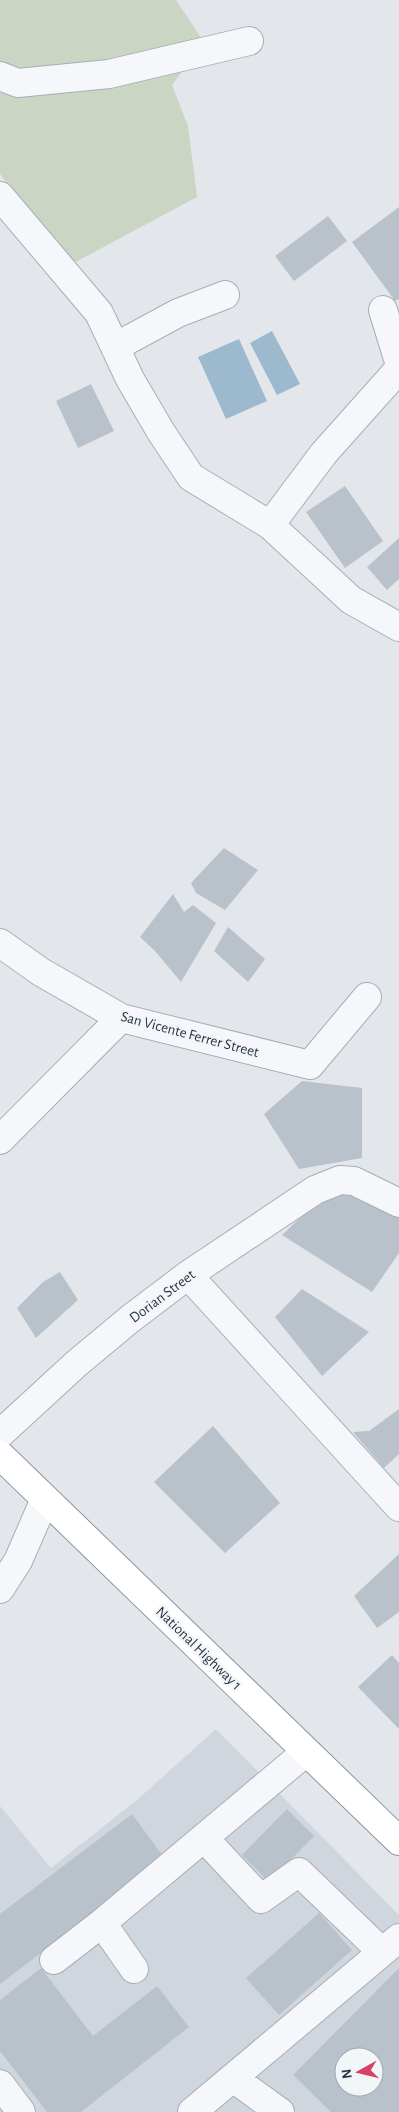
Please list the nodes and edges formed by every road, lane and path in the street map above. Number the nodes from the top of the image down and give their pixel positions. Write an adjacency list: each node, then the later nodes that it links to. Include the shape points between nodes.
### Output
1 (249, 42): 2 (street, via 109,74 18,83)
2 (0, 76)
3 (0, 196): 6 (street, via 99,313)
4 (225, 295): 6 (street, via 178,313)
5 (382, 310): 7 (street)
6 (115, 347): 9 (street, via 134,386 191,477)
7 (399, 362)
8 (399, 369): 9 (street, via 324,453)
9 (270, 525): 10 (street, via 351,600)
10 (399, 627)
11 (0, 943): 13 (street, San Vicente Ferrer Street, via 41,972)
12 (367, 997): 13 (street, San Vicente Ferrer Street, via 310,1065)
13 (121, 1018): 14 (street)
14 (0, 1140)
15 (399, 1203): 16 (street, Dorian Street, via 367,1186 340,1180 315,1190)
16 (188, 1275): 17 (street, Dorian Street, via 76,1364); 20 (street)
17 (0, 1434)
18 (0, 1455): 19 (highway, National Highway 1)
19 (45, 1499): 21 (street, via 18,1561); 22 (highway, National Highway 1)
20 (399, 1507)
21 (0, 1589)
22 (306, 1752): 23 (street); 24 (highway, National Highway 1)
23 (204, 1838): 25 (street); 26 (street, via 261,1899 299,1872)
24 (399, 1841)
25 (102, 1923): 27 (street); 28 (street)
26 (390, 1945): 29 (street)
27 (54, 1960)
28 (134, 1969)
29 (232, 2078): 32 (street); 33 (street)
30 (0, 2084): 31 (street)
31 (21, 2112)
32 (192, 2112)
33 (280, 2112)

